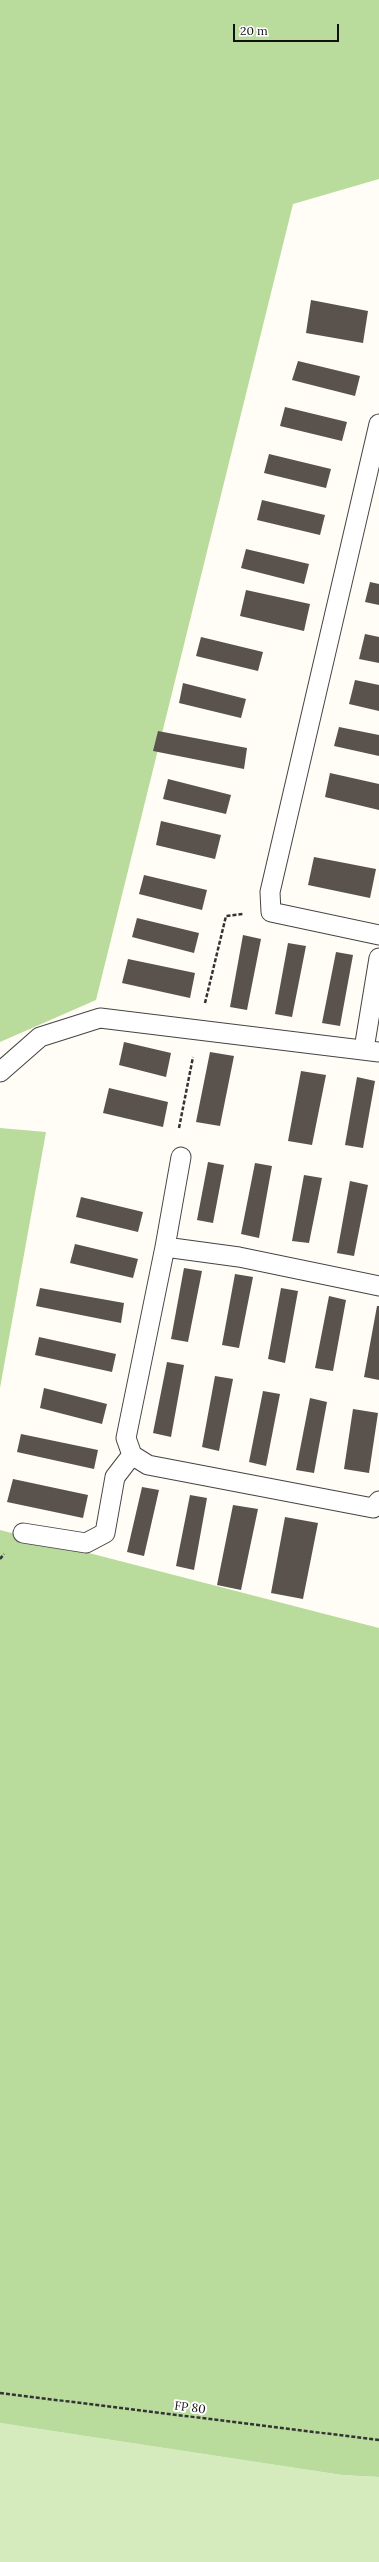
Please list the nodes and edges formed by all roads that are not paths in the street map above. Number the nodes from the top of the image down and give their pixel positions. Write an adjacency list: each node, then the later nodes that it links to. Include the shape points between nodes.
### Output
1 (379, 424): 2 (lane, via 270,892 271,912)
2 (379, 935)
3 (379, 958): 4 (lane)
4 (372, 1050): 5 (lane, via 100,1018 40,1037)
5 (0, 1072)
6 (181, 1157): 7 (lane)
7 (165, 1247): 8 (lane, via 240,1257); 9 (lane, via 126,1438)
8 (379, 1286)
9 (132, 1455): 10 (lane, via 148,1465 366,1507 373,1508); 11 (lane, via 115,1477 105,1533 86,1543)
10 (379, 1501)
11 (23, 1533)

